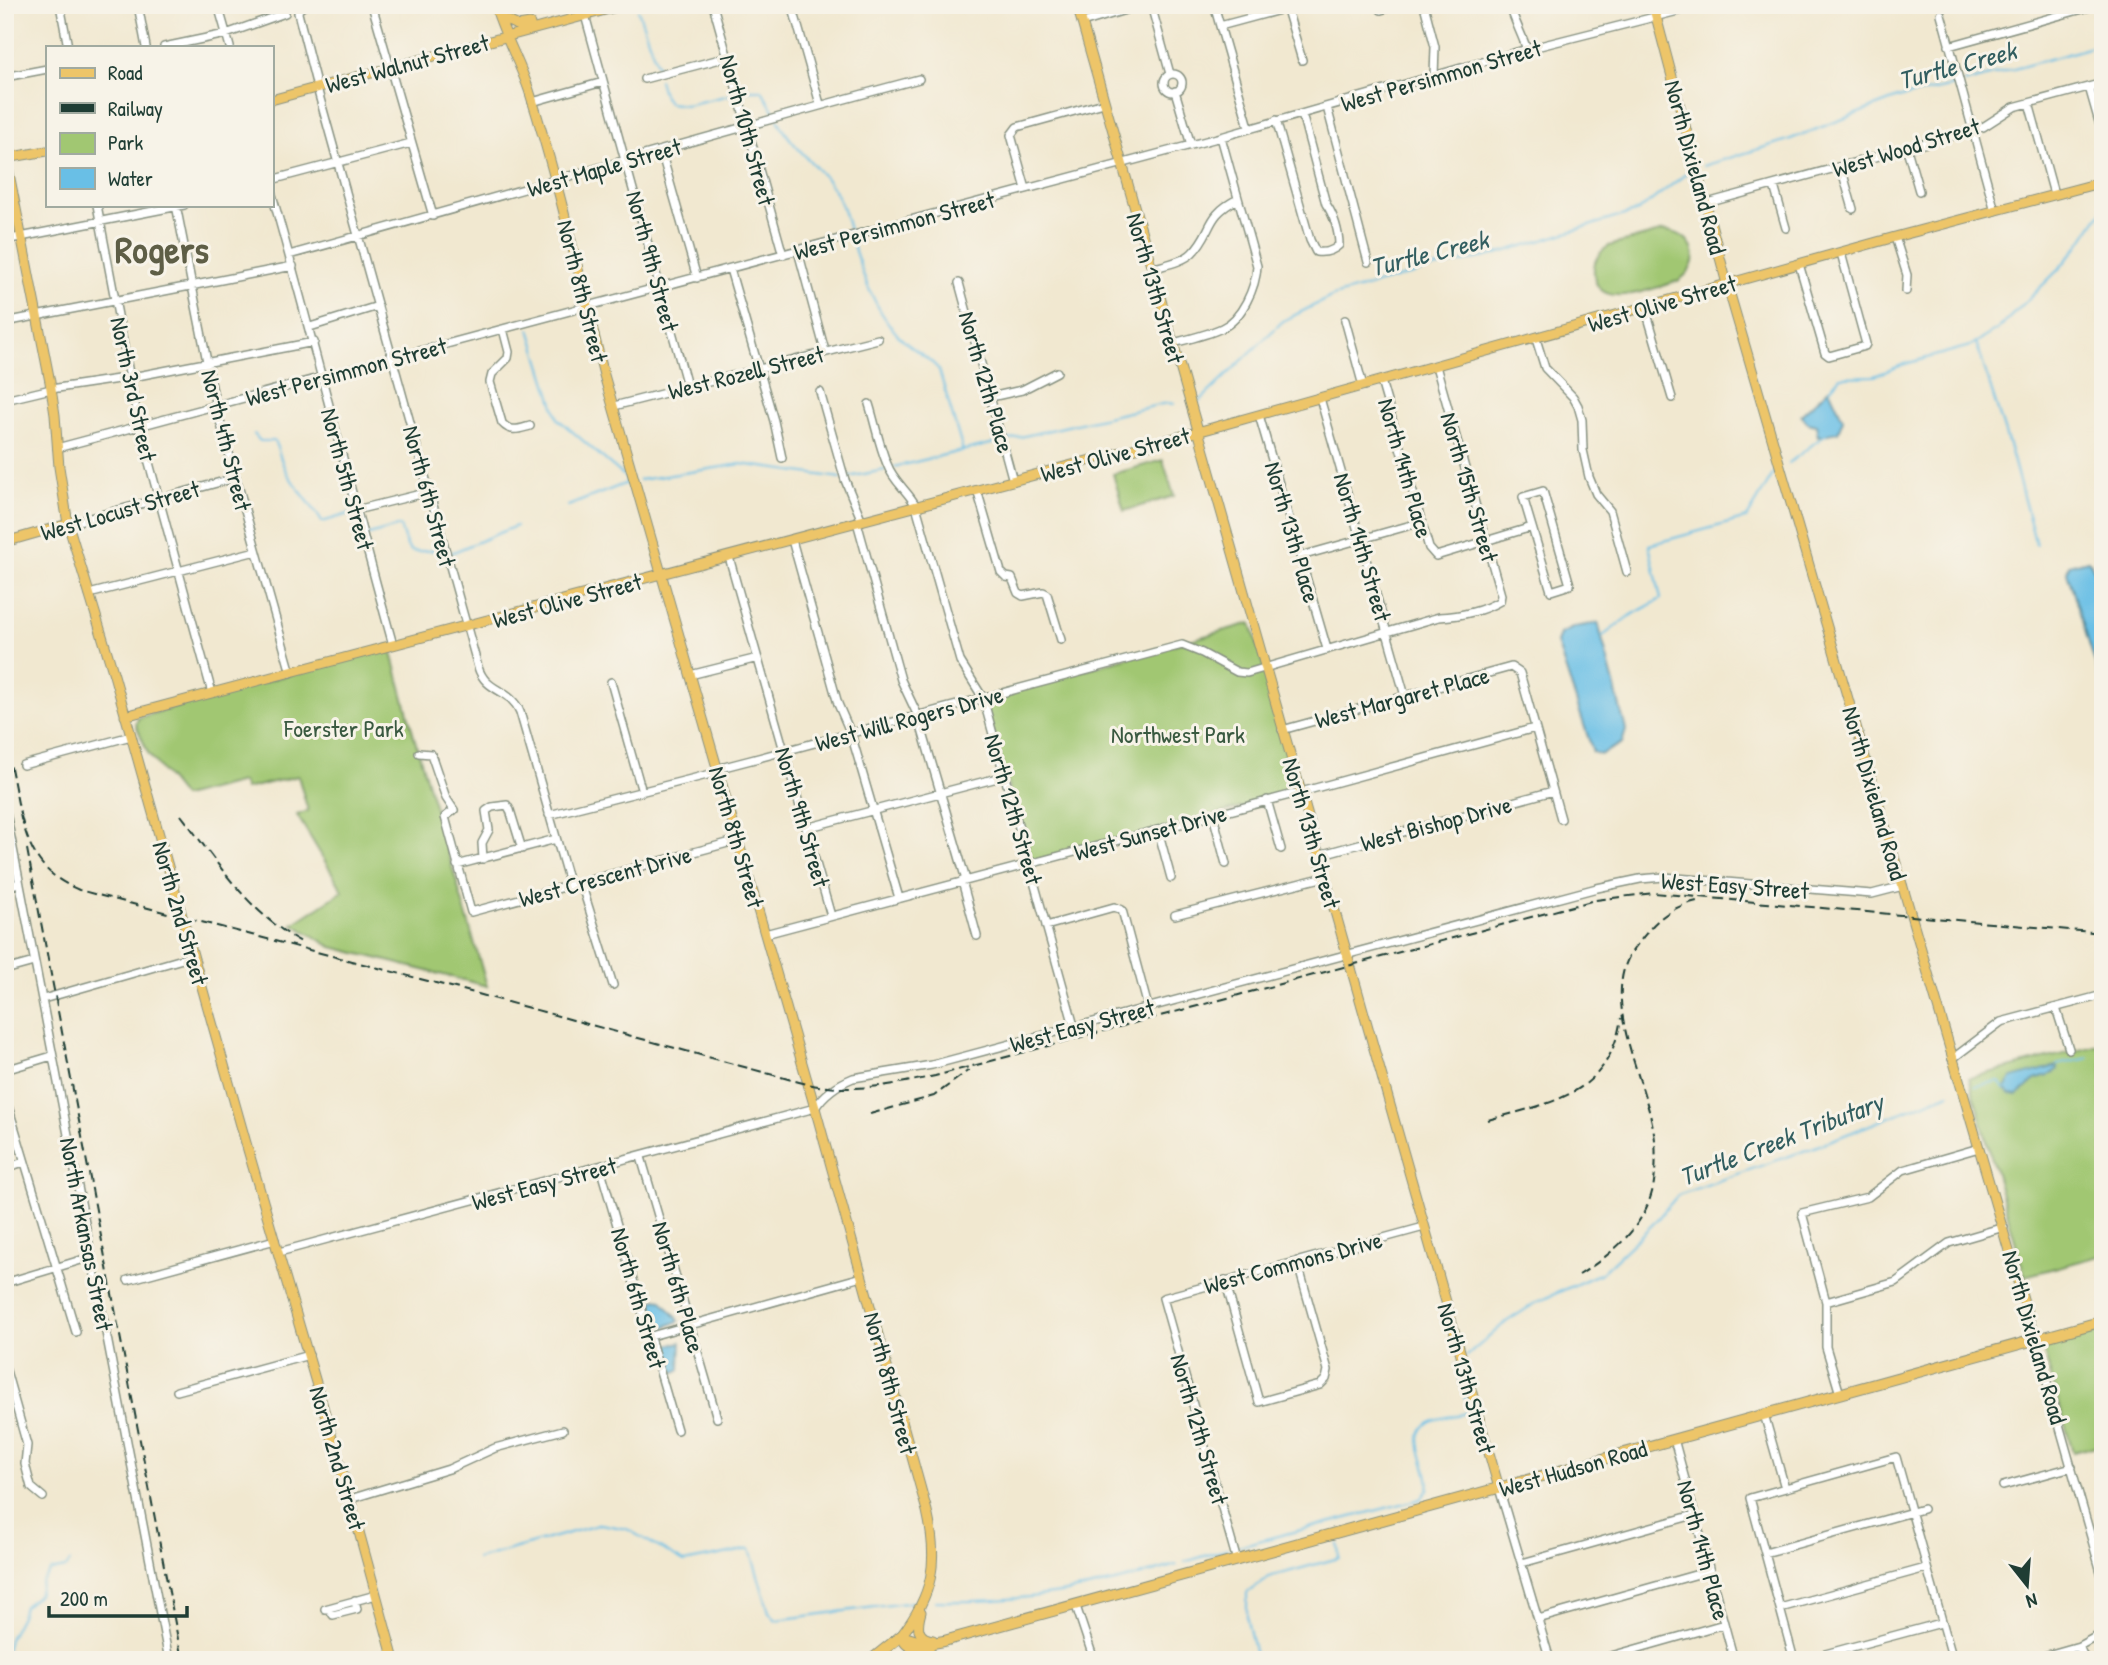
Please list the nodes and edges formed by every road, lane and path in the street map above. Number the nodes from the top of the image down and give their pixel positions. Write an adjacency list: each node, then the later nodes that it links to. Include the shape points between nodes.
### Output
1 (60, 5): 33 (street)
2 (138, 5): 34 (street)
3 (218, 5): 31 (street)
4 (372, 5): 43 (street)
5 (495, 5): 25 (main road, North 8th Street)
6 (624, 5): 24 (main road, West Walnut Street)
7 (713, 5): 39 (street, North 10th Street)
8 (792, 5): 58 (street)
9 (1077, 5): 28 (main road, North 13th Street)
10 (1142, 5): 28 (street)
11 (1151, 5): 44 (street)
12 (1214, 5): 29 (street)
13 (1399, 5): 21 (street)
14 (1424, 5): 45 (street, via 1435,47)
15 (1510, 5): 38 (street)
16 (1653, 5): 26 (main road, North Dixieland Road)
17 (1730, 5): 26 (street, West Persimmon Street)
18 (2097, 5): 37 (street)
19 (302, 7): 51 (street, North 6th Street, via 298,13)
20 (1287, 7): 29 (street); 41 (street)
21 (1381, 10)
22 (285, 13): 31 (street)
23 (1941, 14): 37 (street)
24 (585, 15): 27 (main road, West Walnut Street); 49 (street, North 9th Street)
25 (499, 17): 27 (main road, via 520,26); 32 (main road, North 8th Street)
26 (1656, 17): 38 (street, West Persimmon Street); 86 (main road, North Dixieland Road)
27 (570, 19): 30 (main road, West Walnut Street)
28 (1082, 23): 56 (main road, North 13th Street)
29 (1220, 26): 63 (street)
30 (525, 31): 32 (main road, West Walnut Street); 40 (main road, via 519,38)
31 (226, 34): 35 (street); 36 (street)
32 (505, 36): 40 (main road, North 8th Street); 43 (main road, West Walnut Street)
33 (68, 46)
34 (146, 46)
35 (169, 46)
36 (230, 46)
37 (1950, 46): 64 (street)
38 (1527, 50): 45 (street, West Persimmon Street)
39 (728, 57): 47 (street); 62 (street, North 10th Street)
40 (516, 60): 55 (main road, North 8th Street)
41 (1302, 60)
42 (46, 69): 46 (street)
43 (390, 69): 51 (main road, West Walnut Street); 67 (street)
44 (1170, 74): 53 (street, via 1165,86); 53 (street, via 1181,80)
45 (1434, 76): 59 (street, West Persimmon Street)
46 (5, 77)
47 (644, 79)
48 (919, 79): 58 (street, West Maple Street)
49 (603, 82): 55 (street); 73 (street, North 9th Street)
50 (2103, 83): 52 (street, West Wood Street)
51 (317, 87): 54 (main road, West Walnut Street); 74 (street, North 6th Street)
52 (2089, 87): 57 (street, West Wood Street); 65 (street)
53 (1175, 91): 68 (street)
54 (273, 99)
55 (532, 102): 78 (main road, North 8th Street)
56 (1104, 103): 75 (main road, North 13th Street); 81 (street, via 1017,127 1011,135)
57 (2029, 103): 64 (street, West Wood Street); 83 (street)
58 (820, 104): 62 (street, West Maple Street)
59 (1327, 107): 60 (street, West Persimmon Street); 103 (street)
60 (1302, 114): 61 (street, West Persimmon Street); 61 (street, via 1339,238 1339,245 1325,253 1316,252 1310,240)
61 (1276, 120): 63 (street, West Persimmon Street)
62 (747, 126): 71 (street, West Maple Street); 102 (street, North 10th Street)
63 (1249, 127): 66 (street, West Persimmon Street)
64 (1974, 130): 69 (street, West Wood Street); 91 (street)
65 (2103, 136)
66 (1220, 137): 68 (street, West Persimmon Street); 85 (street)
67 (411, 143): 74 (street); 92 (street)
68 (1191, 145): 75 (street, West Persimmon Street)
69 (1907, 149): 76 (street, West Wood Street); 82 (street)
70 (46, 151): 72 (main road)
71 (661, 151): 73 (street, West Maple Street); 108 (street)
72 (6, 157): 96 (main road, North 2nd Street)
73 (626, 161): 78 (street, West Maple Street); 112 (street, North 9th Street)
74 (338, 162): 77 (street); 95 (street, North 6th Street)
75 (1121, 163): 81 (street, West Persimmon Street); 107 (main road, North 13th Street)
76 (1841, 167): 80 (street, West Wood Street); 90 (street)
77 (273, 179)
78 (554, 181): 92 (street, West Maple Street); 116 (main road, North 8th Street)
79 (2103, 182): 83 (main road, West Olive Street)
80 (1774, 186): 86 (street, West Wood Street); 94 (street)
81 (1026, 189): 99 (street, West Persimmon Street)
82 (1919, 191)
83 (2054, 194): 91 (main road, West Olive Street)
84 (273, 198): 101 (street, North 5th Street)
85 (1238, 200): 107 (street, via 1216,213 1191,254); 126 (street, via 1257,266 1248,298 1230,324)
86 (1706, 203): 110 (main road, North Dixieland Road)
87 (97, 206): 93 (street, North 3rd Street)
88 (174, 206): 93 (street)
89 (179, 206): 111 (street, North 4th Street)
90 (1853, 209)
91 (1995, 211): 97 (main road, West Olive Street)
92 (433, 216): 95 (street, West Maple Street)
93 (100, 221): 96 (street); 114 (street, North 3rd Street)
94 (1786, 228)
95 (359, 236): 101 (street, West Maple Street); 115 (street, North 6th Street)
96 (22, 237): 98 (street); 118 (main road, North 2nd Street)
97 (1895, 237): 100 (main road, West Olive Street); 113 (street, via 1907,275)
98 (5, 240)
99 (798, 251): 102 (street, West Persimmon Street); 127 (street)
100 (1841, 253): 104 (main road, West Olive Street); 104 (street, via 1866,339 1865,346 1829,356)
101 (289, 255): 105 (street, North 5th Street)
102 (783, 255): 106 (street, West Persimmon Street)
103 (1368, 262)
104 (1799, 264): 110 (main road, West Olive Street)
105 (293, 266): 111 (street); 121 (street, North 5th Street)
106 (730, 269): 108 (street, West Persimmon Street); 131 (street)
107 (1151, 269): 126 (main road, North 13th Street)
108 (697, 278): 112 (street, West Persimmon Street)
109 (959, 283): 140 (street, North 12th Place)
110 (1727, 284): 117 (main road, West Olive Street); 227 (main road, North Dixieland Road)
111 (192, 285): 114 (street); 129 (street, North 4th Street)
112 (660, 287): 116 (street, West Persimmon Street); 136 (street, North 9th Street)
113 (1906, 292)
114 (115, 300): 118 (street); 133 (street, North 3rd Street)
115 (378, 306): 121 (street); 128 (street, North 6th Street)
116 (588, 306): 122 (street, West Persimmon Street); 145 (main road, North 8th Street)
117 (1645, 307): 124 (main road, West Olive Street); 142 (street)
118 (37, 316): 120 (street); 138 (main road, North 2nd Street)
119 (1345, 320): 137 (street, North 14th Place)
120 (5, 322)
121 (310, 327): 125 (street, North 5th Street)
122 (503, 329): 128 (street, West Persimmon Street); 149 (street, via 508,358 492,374 490,383 502,424 516,430)
123 (878, 339): 127 (street, West Rozell Street)
124 (1536, 339): 130 (main road, West Olive Street); 172 (street, via 1545,368 1578,406 1589,478 1610,511)
125 (314, 342): 129 (street); 134 (street, North 5th Street)
126 (1173, 343): 150 (main road, North 13th Street)
127 (825, 351): 131 (street, West Rozell Street)
128 (392, 358): 134 (street, West Persimmon Street); 156 (street, North 6th Street)
129 (207, 362): 133 (street); 146 (street, North 4th Street)
130 (1436, 366): 135 (main road, West Olive Street); 166 (street, North 15th Street)
131 (757, 368): 136 (street, West Rozell Street); 152 (street)
132 (1057, 372): 140 (street, via 1022,390)
133 (132, 377): 138 (street); 148 (street, North 3rd Street)
134 (322, 377): 146 (street, West Persimmon Street); 159 (street, North 5th Street)
135 (1381, 381): 137 (main road, West Olive Street); 161 (street, North 14th Place)
136 (687, 386): 145 (street, West Rozell Street)
137 (1363, 386): 141 (main road, West Olive Street)
138 (51, 389): 143 (street); 151 (main road, North 2nd Street)
139 (820, 392): 160 (street)
140 (991, 397): 154 (street, North 12th Place)
141 (1320, 398): 147 (main road, West Olive Street); 164 (street, North 14th Street)
142 (1672, 398)
143 (5, 400)
144 (869, 404): 158 (street, North 12th Street, via 887,464)
145 (614, 406): 173 (main road, North 8th Street)
146 (216, 407): 148 (street, West Persimmon Street); 153 (street, North 4th Street)
147 (1259, 415): 150 (main road, West Olive Street); 170 (street, North 13th Place)
148 (139, 426): 151 (street, West Persimmon Street); 157 (street, North 3rd Street)
149 (530, 426)
150 (1197, 432): 154 (main road, West Olive Street); 182 (main road, North 13th Street)
151 (57, 448): 162 (main road, North 2nd Street)
152 (782, 458)
153 (235, 478): 157 (street, West Locust Street); 168 (street, North 4th Street)
154 (1013, 481): 155 (main road, West Olive Street)
155 (977, 490): 158 (main road, West Olive Street); 178 (street, via 1001,572 1012,578 1023,596 1047,594)
156 (429, 492): 159 (street); 176 (street, North 6th Street)
157 (158, 498): 162 (street, West Locust Street); 171 (street, North 3rd Street)
158 (916, 506): 160 (main road, West Olive Street); 188 (street, North 12th Street, via 960,661)
159 (356, 510): 179 (street, North 5th Street)
160 (859, 522): 165 (main road, West Olive Street); 190 (street, via 901,680)
161 (1422, 522): 164 (street); 166 (street, North 14th Place, via 1436,555)
162 (68, 524): 167 (main road, West Locust Street); 174 (main road, North 2nd Street)
163 (1532, 527): 163 (street, via 1523,497 1543,491 1570,585 1551,591); 166 (street)
164 (1361, 539): 170 (street); 177 (street, North 14th Street)
165 (792, 540): 169 (main road, West Olive Street); 193 (street, via 838,704)
166 (1486, 541): 175 (street, North 15th Street, via 1501,595)
167 (5, 542)
168 (256, 551): 171 (street); 183 (street, North 4th Street)
169 (729, 556): 173 (main road, West Olive Street); 181 (street, North 9th Street)
170 (1301, 556): 180 (street, North 13th Place)
171 (178, 570): 174 (street); 186 (street, North 3rd Street)
172 (1627, 572)
173 (662, 575): 176 (main road, West Olive Street); 184 (main road, North 8th Street)
174 (89, 594): 189 (main road, North 2nd Street)
175 (1494, 605): 177 (street, West Will Rogers Drive)
176 (467, 626): 179 (main road, West Olive Street); 207 (street, North 6th Street, via 481,678 516,703)
177 (1388, 632): 180 (street, West Will Rogers Drive); 187 (street, North 14th Street)
178 (1061, 640)
179 (393, 645): 183 (main road, West Olive Street)
180 (1327, 649): 182 (street, West Will Rogers Drive)
181 (758, 658): 184 (street); 195 (street, North 9th Street)
182 (1265, 668): 188 (street, West Will Rogers Drive, via 1237,672 1182,645); 192 (main road, North 13th Street)
183 (291, 673): 186 (main road, West Olive Street)
184 (690, 675): 198 (main road, North 8th Street)
185 (611, 682): 201 (street)
186 (212, 693): 189 (main road, West Olive Street)
187 (1405, 696): 191 (street, West Margaret Place, via 1511,667 1520,673); 192 (street, West Margaret Place)
188 (983, 698): 190 (street, West Will Rogers Drive); 199 (street, North 12th Street)
189 (125, 716): 194 (main road, North 2nd Street)
190 (918, 716): 193 (street, West Will Rogers Drive); 202 (street)
191 (1535, 728): 200 (street); 203 (street, West Sunset Drive)
192 (1282, 730): 203 (main road, North 13th Street)
193 (852, 734): 195 (street, West Will Rogers Drive); 206 (street)
194 (131, 736): 197 (street); 236 (main road, North 2nd Street)
195 (784, 751): 198 (street, West Will Rogers Drive); 210 (street, North 9th Street)
196 (419, 753): 220 (street, via 432,754 454,810 445,817)
197 (23, 765)
198 (718, 770): 201 (street, West Will Rogers Drive); 213 (main road, North 8th Street)
199 (1005, 776): 202 (street); 218 (street, North 12th Street)
200 (1553, 791): 209 (street); 216 (street, West Bishop Drive)
201 (642, 792): 207 (street, West Will Rogers Drive)
202 (941, 793): 206 (street); 223 (street)
203 (1301, 793): 204 (street, West Sunset Drive); 216 (main road, North 13th Street)
204 (1267, 800): 208 (street, West Sunset Drive); 215 (street)
205 (5, 807): 224 (street, North Arkansas Street)
206 (874, 811): 210 (street); 229 (street)
207 (549, 815): 212 (street, North 6th Street)
208 (1213, 815): 211 (street, West Sunset Drive); 219 (street)
209 (1561, 819)
210 (806, 828): 231 (street, North 9th Street)
211 (1158, 830): 218 (street, West Sunset Drive); 222 (street)
212 (556, 839): 214 (street); 226 (street, North 6th Street)
213 (738, 840): 225 (street, West Crescent Drive); 233 (main road, North 8th Street)
214 (522, 849): 217 (street); 217 (street, via 507,805 492,807 486,811 489,830 482,843)
215 (1281, 849)
216 (1319, 855): 221 (main road, North 13th Street)
217 (483, 859): 220 (street)
218 (1030, 863): 223 (street, West Sunset Drive); 232 (street, North 12th Street)
219 (1226, 864)
220 (457, 865): 226 (street, West Crescent Drive, via 471,912)
221 (1325, 877): 230 (street); 235 (main road, North 13th Street)
222 (1171, 878)
223 (964, 881): 229 (street, West Sunset Drive); 234 (street)
224 (19, 883): 228 (street); 237 (street, North Arkansas Street)
225 (581, 883): 226 (street, West Crescent Drive); 239 (street)
226 (570, 886)
227 (1903, 886): 235 (street, West Easy Street, via 1872,894 1664,877 1640,879); 247 (main road, North Dixieland Road)
228 (5, 887)
229 (899, 898): 231 (street, West Sunset Drive)
230 (1175, 915)
231 (831, 916): 233 (street, West Sunset Drive)
232 (1046, 926): 242 (street, via 1114,907 1122,910); 244 (street, North 12th Street)
233 (765, 933): 250 (main road, North 8th Street)
234 (977, 936)
235 (1347, 955): 242 (street, West Easy Street); 256 (main road, North 13th Street)
236 (193, 956): 241 (street); 258 (main road, North 2nd Street)
237 (34, 962): 238 (street); 241 (street, North Arkansas Street)
238 (5, 970)
239 (613, 985)
240 (2103, 995): 243 (street)
241 (43, 999): 246 (street, North Arkansas Street)
242 (1148, 1007): 244 (street, West Easy Street)
243 (2056, 1008): 245 (street); 247 (street, via 2001,1022)
244 (1074, 1026): 250 (street, West Easy Street, via 932,1065 853,1078 822,1097)
245 (2069, 1049)
246 (52, 1056): 248 (street); 260 (street, North Arkansas Street)
247 (1952, 1059): 251 (main road, North Dixieland Road)
248 (5, 1070)
249 (5, 1096): 253 (street)
250 (815, 1108): 252 (street, West Easy Street); 263 (main road, North 8th Street)
251 (1979, 1148): 257 (main road, North Dixieland Road); 268 (street, via 1903,1170 1868,1197 1802,1213)
252 (641, 1157): 254 (street, West Easy Street); 270 (street, North 6th Place)
253 (24, 1162): 255 (street); 262 (street)
254 (600, 1167): 259 (street, West Easy Street); 272 (street, North 6th Street)
255 (5, 1168)
256 (1424, 1227): 261 (street, West Commons Drive); 285 (main road, North 13th Street)
257 (2004, 1227): 268 (street, via 1949,1243 1896,1282); 273 (main road, North Dixieland Road)
258 (275, 1240): 259 (main road, North 2nd Street); 264 (street)
259 (279, 1252): 274 (main road, North 2nd Street)
260 (91, 1257): 262 (street); 312 (street, North Arkansas Street)
261 (1297, 1261): 265 (street, West Commons Drive); 265 (street, via 1328,1370 1326,1379 1321,1385 1259,1402)
262 (56, 1268): 266 (street); 271 (street)
263 (862, 1277): 270 (street); 299 (main road, North 8th Street, via 933,1535 932,1578)
264 (128, 1280)
265 (1225, 1280): 267 (street, West Commons Drive)
266 (5, 1283)
267 (1163, 1298): 293 (street, North 12th Street)
268 (1826, 1302): 277 (street, via 1826,1347)
269 (2103, 1321): 273 (highway, West Hudson Road)
270 (690, 1326): 272 (street); 279 (street, North 6th Place)
271 (76, 1332)
272 (650, 1336): 281 (street, North 6th Street)
273 (2035, 1340): 277 (highway, West Hudson Road); 283 (street, North Dixieland Road)
274 (309, 1355): 276 (street); 288 (main road, North 2nd Street)
275 (5, 1367): 287 (street, via 27,1445 25,1464 31,1487)
276 (177, 1391)
277 (1840, 1394): 278 (highway, West Hudson Road)
278 (1764, 1414): 282 (highway, West Hudson Road); 286 (street)
279 (717, 1418)
280 (563, 1430): 288 (street, via 495,1448 449,1469)
281 (677, 1430)
282 (1674, 1439): 285 (highway, West Hudson Road); 291 (street, North 14th Place)
283 (2072, 1467): 284 (street); 297 (street, North Dixieland Road)
284 (2003, 1486)
285 (1499, 1488): 293 (highway, West Hudson Road); 294 (street, North 13th Street)
286 (1785, 1488): 290 (street, via 1896,1457); 292 (street, via 1750,1498)
287 (43, 1497)
288 (351, 1499): 298 (main road, North 2nd Street)
289 (1923, 1509): 290 (street)
290 (1912, 1512): 292 (street); 295 (street)
291 (1694, 1515): 294 (street); 296 (street, North 14th Place)
292 (1765, 1553): 302 (street)
293 (1237, 1561): 300 (highway, West Hudson Road)
294 (1522, 1563): 304 (street, North 13th Street)
295 (1926, 1568): 302 (street); 305 (street)
296 (1709, 1571): 304 (street); 306 (street, North 14th Place)
297 (2103, 1579)
298 (376, 1595): 301 (street); 311 (main road, North 2nd Street)
299 (923, 1604): 303 (main road, West Hudson Road, via 917,1626 924,1638 932,1640 1024,1615); 308 (main road, North 8th Street)
300 (1076, 1605): 303 (highway, West Hudson Road); 315 (street)
301 (327, 1608)
302 (1780, 1608): 319 (street)
303 (1043, 1615): 308 (highway, West Hudson Road, via 935,1643); 310 (highway, West Hudson Road, via 1029,1623)
304 (1538, 1619): 316 (street, North 13th Street)
305 (1941, 1623): 320 (street); 321 (street)
306 (1724, 1624): 317 (street); 318 (street, North 14th Place)
307 (2103, 1633): 309 (street)
308 (901, 1636): 310 (highway, via 912,1649); 313 (highway)
309 (2079, 1646): 322 (street); 323 (street)
310 (928, 1650): 314 (highway, West Hudson Road)
311 (392, 1657)
312 (169, 1660)
313 (871, 1660)
314 (901, 1660)
315 (1094, 1660)
316 (1550, 1660)
317 (1597, 1660)
318 (1734, 1660)
319 (1794, 1660)
320 (1803, 1660)
321 (1953, 1660)
322 (2030, 1660)
323 (2085, 1660)

